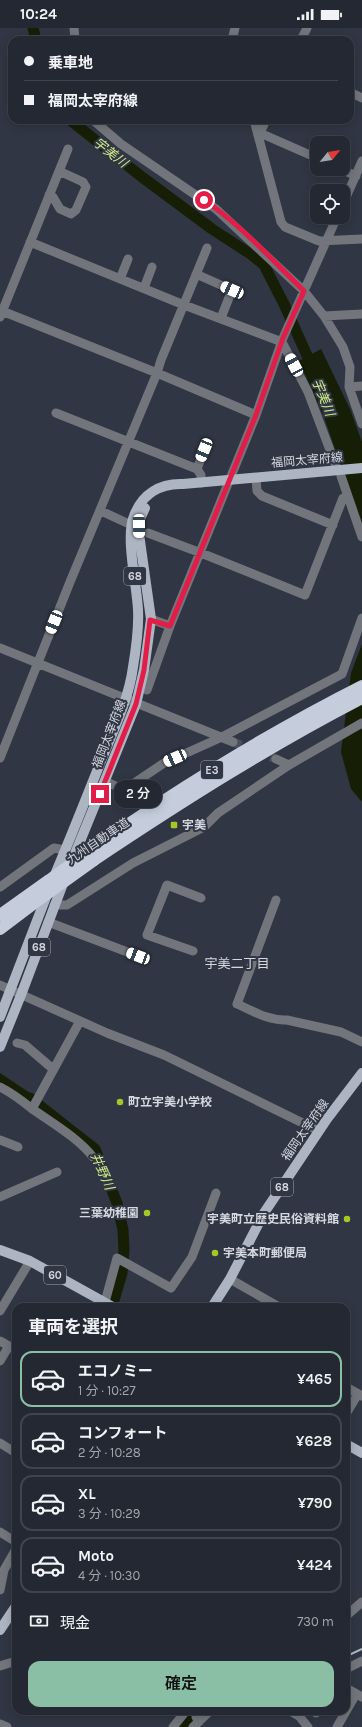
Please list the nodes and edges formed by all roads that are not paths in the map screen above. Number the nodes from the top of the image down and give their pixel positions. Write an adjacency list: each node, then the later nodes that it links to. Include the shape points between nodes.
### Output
1 (98, 124): 23 (street, via 121,144 216,209)
2 (256, 124): 4 (street)
3 (264, 124): 4 (street)
4 (260, 134): 6 (street); 15 (street, via 281,222 285,227 319,241)
5 (68, 149): 8 (street)
6 (310, 155)
7 (362, 163): 10 (street)
8 (59, 171): 12 (street); 12 (street, via 83,182 86,187 76,210 71,214 60,210 53,197)
9 (350, 173): 10 (street)
10 (356, 176): 11 (street)
11 (350, 189)
12 (49, 195): 16 (street)
13 (334, 224): 15 (street)
14 (362, 239): 15 (street)
15 (326, 241): 23 (street)
16 (30, 242): 21 (street); 25 (street)
17 (207, 248): 20 (street)
18 (128, 259): 21 (street)
19 (152, 267): 22 (street)
20 (196, 274): 24 (street); 28 (street, via 232,290)
21 (120, 279): 22 (street)
22 (144, 288): 24 (street)
23 (303, 295): 27 (street); 29 (street)
24 (184, 305): 28 (street); 30 (street)
25 (1, 314): 30 (street)
26 (362, 314): 27 (street)
27 (324, 316): 32 (street, via 343,347 350,367)
28 (221, 318): 29 (street)
29 (282, 340): 34 (street); 40 (street, via 308,392)
30 (157, 373): 34 (street); 36 (street)
31 (362, 386): 32 (street)
32 (349, 387): 35 (street)
33 (56, 413): 36 (street)
34 (256, 415): 42 (street)
35 (362, 424)
36 (128, 442): 39 (street); 46 (street)
37 (204, 450): 39 (street)
38 (362, 468): 40 (main road, 福岡太宰府線 / 68)
39 (197, 469): 43 (street, via 201,475)
40 (338, 471): 41 (main road, 福岡太宰府線 / 68); 50 (street)
41 (256, 478): 42 (main road, 福岡太宰府線 / 68); 48 (street, via 257,491 262,496)
42 (229, 480): 43 (main road, 福岡太宰府線 / 68); 51 (street)
43 (201, 483): 44 (main road, 福岡太宰府線 / 68)
44 (183, 484): 53 (main road, 福岡太宰府線 / 68, via 162,492 145,508 140,519 139,534); 60 (main road, 福岡太宰府線 / 68, via 171,484 149,494 141,503 132,523 130,534 138,611 133,668)
45 (344, 498): 48 (street)
46 (101, 511): 47 (street); 56 (street)
47 (126, 523)
48 (333, 524): 51 (street, via 305,595)
49 (148, 533): 51 (street)
50 (362, 537)
51 (201, 553): 54 (street)
52 (362, 618): 63 (street, via 342,674)
53 (150, 620): 54 (street); 61 (main road, 福岡太宰府線 / 68, via 144,670)
54 (170, 626): 58 (street)
55 (0, 648): 56 (street)
56 (38, 662): 60 (street); 65 (street)
57 (362, 686): 74 (highway, 九州自動車道 / E3, bridge, via 333,700 194,781)
58 (147, 690)
59 (362, 698): 76 (highway, 九州自動車道 / E3, bridge, via 200,791 94,860)
60 (126, 699): 61 (street); 69 (main road, 福岡太宰府線 / 68)
61 (136, 704): 63 (street); 68 (main road, 福岡太宰府線 / 68)
62 (362, 723): 67 (street)
63 (222, 737): 64 (street); 68 (street, via 164,763 124,790)
64 (233, 742)
65 (0, 758)
66 (276, 759): 67 (street)
67 (289, 765): 73 (street, via 218,813 204,827 133,863 67,904)
68 (105, 781): 73 (main road, 福岡太宰府線 / 68)
69 (66, 850): 70 (street, via 54,848); 80 (main road, 福岡太宰府線 / 68)
70 (0, 887)
71 (201, 898): 77 (street, via 167,885 147,935)
72 (276, 900): 85 (street, via 237,1004 264,1016 341,1032)
73 (54, 905): 75 (main road, 福岡太宰府線 / 68)
74 (0, 915)
75 (48, 922): 78 (street); 81 (main road, 福岡太宰府線 / 68)
76 (0, 929)
77 (193, 951)
78 (138, 956)
79 (0, 985): 80 (street)
80 (11, 991): 81 (street); 82 (main road, 福岡太宰府線 / 68)
81 (21, 995): 83 (street); 86 (main road, 福岡太宰府線 / 68)
82 (0, 1017)
83 (80, 1021): 87 (street); 91 (street, via 164,1055)
84 (17, 1042): 87 (street, via 25,1045)
85 (362, 1042)
86 (0, 1047)
87 (53, 1069): 90 (street)
88 (362, 1073): 91 (main road, 福岡太宰府線 / 68)
89 (0, 1087): 90 (street)
90 (33, 1108): 94 (street, via 82,1145)
91 (320, 1131): 102 (main road, 福岡太宰府線 / 68, via 257,1225)
92 (0, 1140): 93 (street)
93 (18, 1147)
94 (93, 1157)
95 (57, 1172): 97 (street)
96 (0, 1188): 97 (street)
97 (12, 1192): 99 (street)
98 (216, 1193): 104 (street, via 192,1257 172,1288 117,1258)
99 (0, 1197)
100 (0, 1250): 101 (main road, 60)
101 (30, 1261): 103 (main road, 60); 107 (street)
102 (230, 1279): 105 (main road, 福岡太宰府線 / 68); 106 (street)
103 (106, 1303)
104 (108, 1303)
105 (215, 1303)
106 (272, 1303)
107 (0, 1312)
108 (0, 1341): 109 (street)
109 (12, 1347)
110 (12, 1349): 111 (street)
111 (0, 1361)
112 (350, 1389): 113 (street)
113 (360, 1395): 114 (street)
114 (350, 1409)
115 (0, 1443): 117 (street)
116 (350, 1446): 118 (main road)
117 (12, 1450)
118 (362, 1453)
119 (0, 1532): 120 (street)
120 (12, 1540)
121 (12, 1556): 122 (street, via 4,1570)
122 (0, 1590)
123 (362, 1602): 125 (street)
124 (12, 1612): 126 (main road)
125 (350, 1612)
126 (0, 1630)
127 (362, 1661): 130 (street)
128 (12, 1662): 129 (street)
129 (0, 1666)
130 (350, 1667)
131 (350, 1690): 132 (street)
132 (359, 1696): 133 (street)
133 (350, 1709)
134 (183, 1715): 141 (street)
135 (206, 1715): 139 (street)
136 (297, 1715): 142 (street)
137 (346, 1715): 143 (street)
138 (0, 1724): 140 (street)
139 (196, 1724)
140 (7, 1727)
141 (173, 1727)
142 (308, 1727)
143 (337, 1727)

